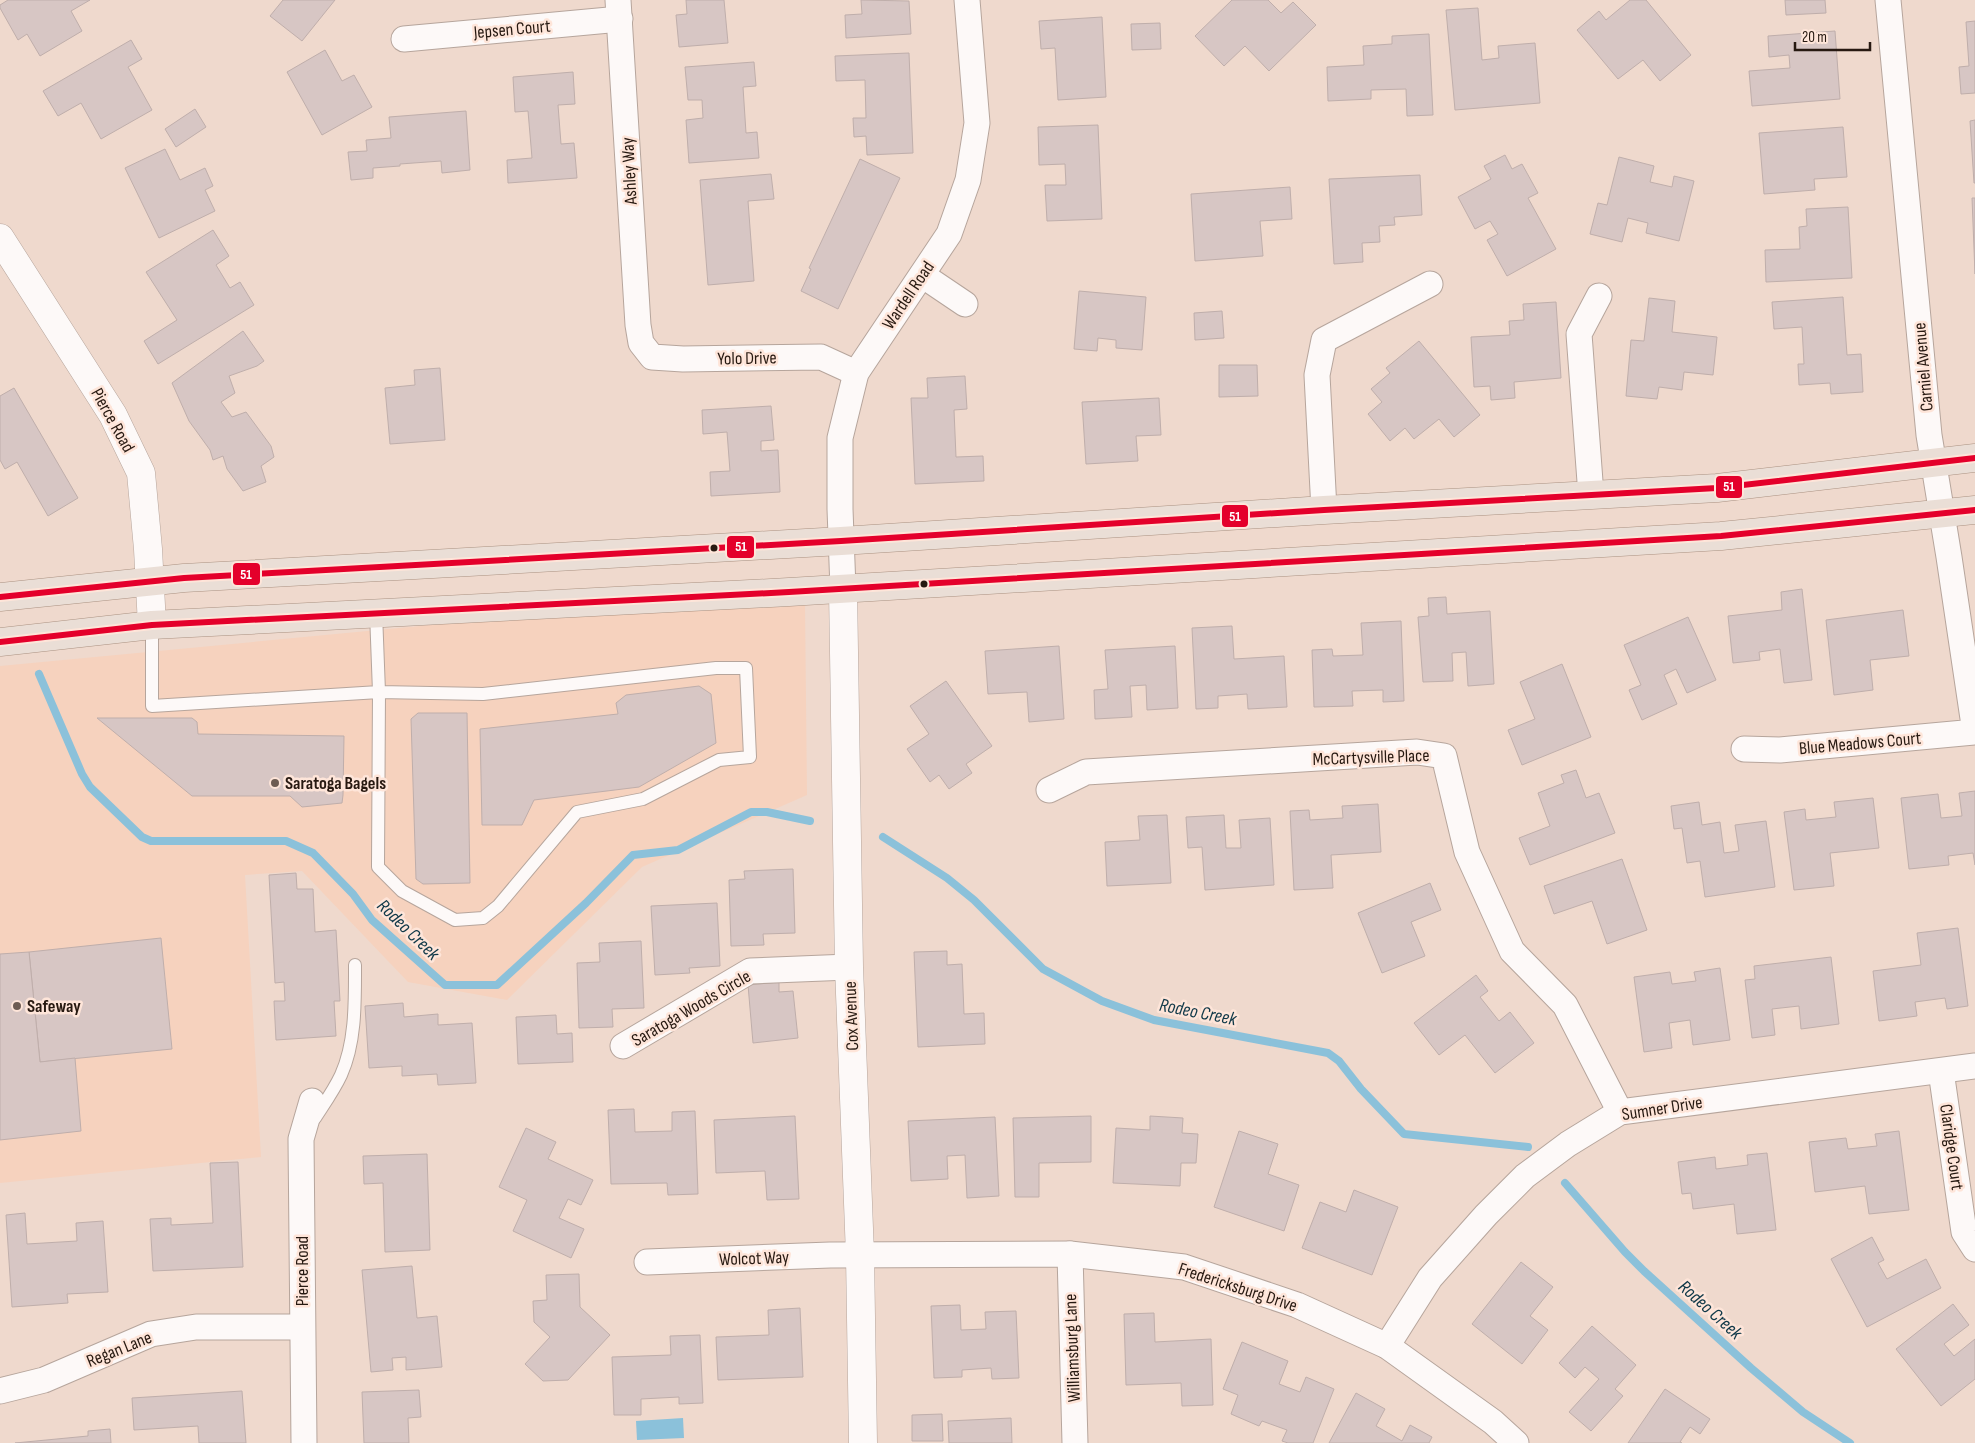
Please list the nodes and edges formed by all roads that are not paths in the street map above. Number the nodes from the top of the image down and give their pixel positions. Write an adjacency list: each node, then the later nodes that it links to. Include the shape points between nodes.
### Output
1 (967, 0): 6 (street, Wardell Road, via 977,123 968,180 949,234)
2 (1888, 0): 13 (street, Carniel Avenue)
3 (619, 10): 4 (street, Jepsen Court); 10 (street, Ashley Way)
4 (404, 39)
5 (0, 238): 19 (main road, Pierce Road, via 113,415 141,473)
6 (922, 275): 9 (street); 11 (street, Wardell Road)
7 (1430, 284): 15 (street, via 1324,340 1317,376)
8 (1599, 296): 14 (street, via 1579,334)
9 (965, 304)
10 (641, 343): 11 (street, Yolo Drive, via 652,357 821,357)
11 (856, 373): 18 (street, Wardell Road, via 840,438)
12 (1975, 458): 13 (main road)
13 (1933, 464): 14 (main road, via 1717,488); 17 (street, Carniel Avenue)
14 (1591, 495): 15 (main road)
15 (1324, 510): 18 (main road)
16 (1975, 510): 17 (main road)
17 (1942, 515): 20 (main road, via 1721,536); 26 (street, Carniel Avenue)
18 (841, 541): 19 (main road); 20 (street, Wardell Road)
19 (150, 581): 21 (main road); 23 (main road, Pierce Road)
20 (843, 588): 22 (main road); 30 (main road, Cox Avenue)
21 (0, 597)
22 (376, 613): 23 (main road); 25 (lane)
23 (152, 625): 24 (main road); 25 (lane, via 152,706)
24 (0, 642)
25 (379, 692): 25 (lane, via 483,694 707,668 746,668 750,757 719,760 643,799 577,812 498,906 483,918 456,920 402,891 378,867)
26 (1975, 732): 27 (street, Blue Meadows Court, via 1780,750)
27 (1744, 749)
28 (1049, 790): 35 (street, McCartysville Place, via 1086,772 1417,752 1444,756 1467,852 1512,951 1565,1005)
29 (355, 965): 36 (lane, via 350,1046 342,1075)
30 (849, 967): 31 (street, Saratoga Woods Circle, via 750,971); 39 (main road, Cox Avenue)
31 (623, 1046)
32 (1975, 1066): 33 (street, Sumner Drive)
33 (1941, 1071): 35 (street, Sumner Drive); 37 (street, Claridge Court, via 1964,1232)
34 (312, 1101): 36 (street, Pierce Road)
35 (1620, 1112): 42 (street, Sumner Drive, via 1568,1144 1525,1176 1486,1215 1430,1278)
36 (301, 1139): 41 (street, Pierce Road)
37 (1975, 1249)
38 (1070, 1254): 39 (street, Fredericksburg Drive); 42 (street, Fredericksburg Drive, via 1184,1267 1297,1306); 46 (street, Williamsburg Lane)
39 (860, 1255): 40 (street, Wolcot Way); 45 (main road, Cox Avenue)
40 (647, 1262)
41 (302, 1327): 43 (street, Regan Lane, via 196,1327 151,1334 44,1380); 44 (street, Pierce Road)
42 (1387, 1346): 47 (street, Fredericksburg Drive, via 1493,1422)
43 (0, 1391)
44 (304, 1443)
45 (863, 1443)
46 (1075, 1443)
47 (1516, 1443)

